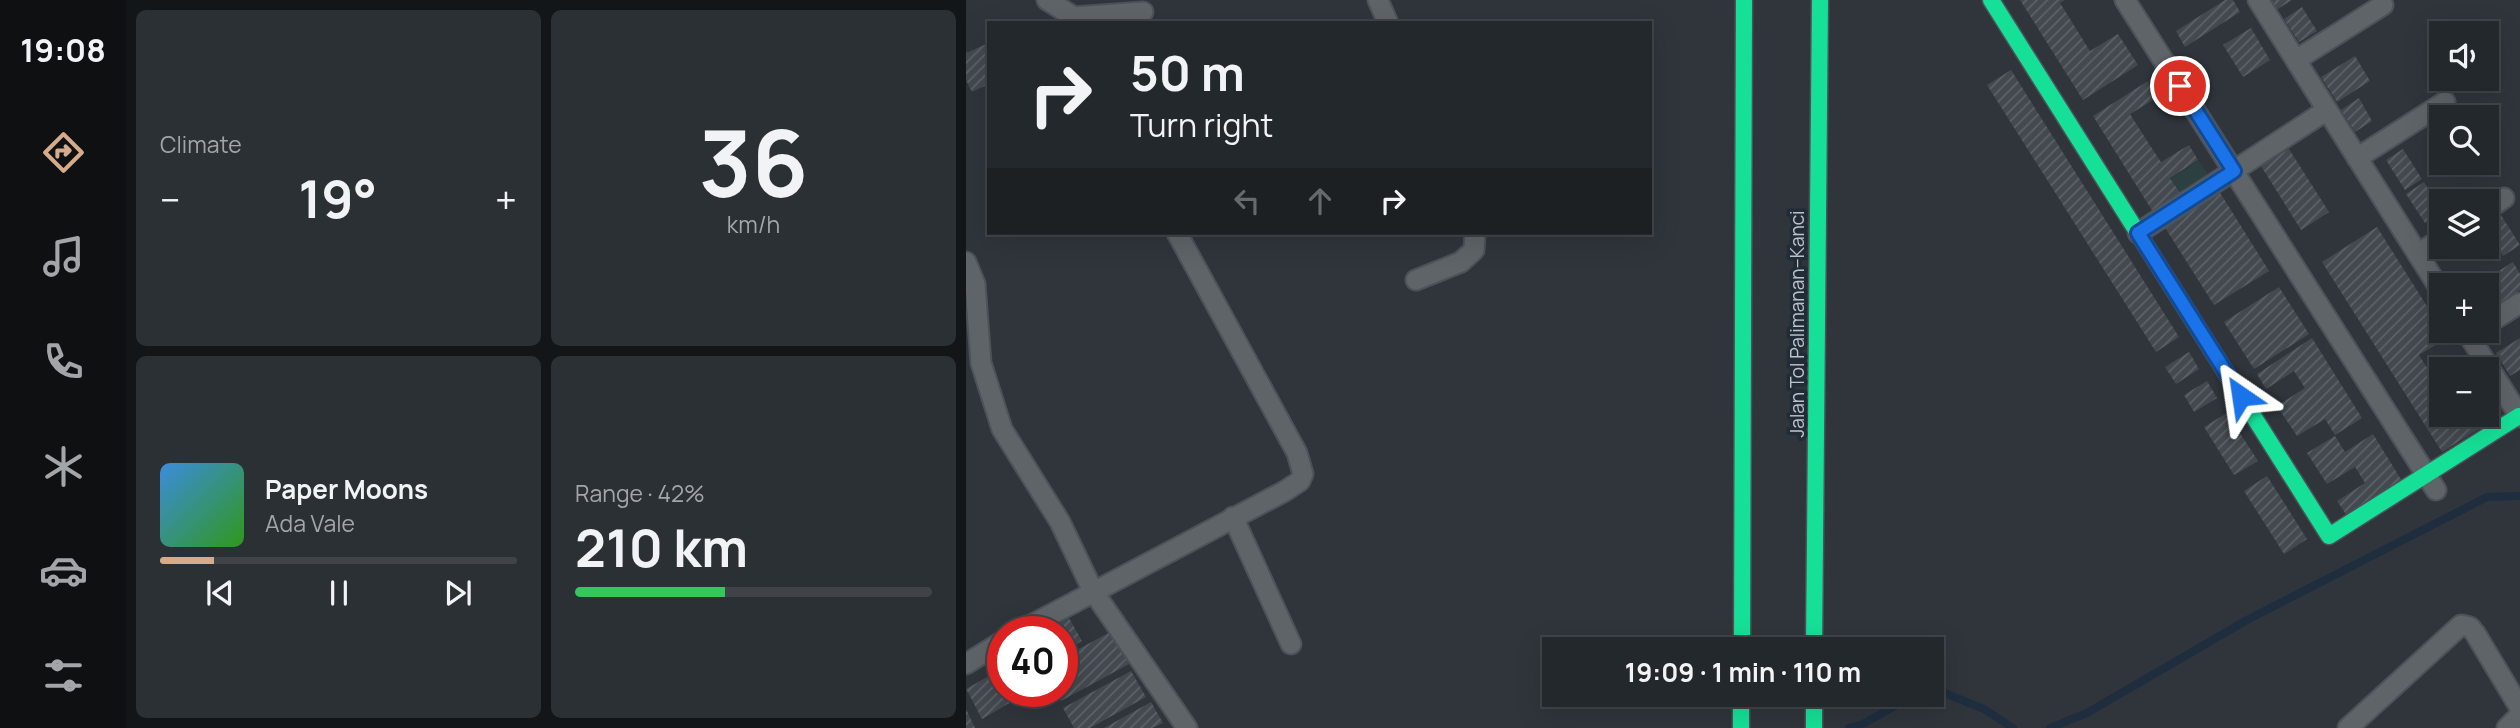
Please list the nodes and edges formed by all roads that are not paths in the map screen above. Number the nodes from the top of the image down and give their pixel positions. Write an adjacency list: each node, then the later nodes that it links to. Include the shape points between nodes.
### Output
1 (1047, 0): 9 (street, via 1074,18)
2 (1378, 0): 10 (street)
3 (1744, 0): 34 (main road)
4 (1820, 0): 35 (main road, Jalan Tol Palimanan–Kanci)
5 (1990, 0): 18 (main road)
6 (2125, 0): 15 (street)
7 (2258, 0): 11 (street)
8 (2383, 5): 11 (street)
9 (1143, 12)
10 (1387, 21)
11 (2296, 60): 13 (street)
12 (2445, 102): 14 (street)
13 (2327, 110): 14 (street); 15 (street)
14 (2357, 158): 22 (street)
15 (2234, 171): 18 (street); 30 (street)
16 (2504, 198): 17 (street)
17 (2499, 201)
18 (2138, 233): 30 (main road, via 2329,536)
19 (1178, 235): 31 (street, via 1297,453 1303,474 1285,491)
20 (1475, 235): 25 (street, via 1474,250 1461,262)
21 (2429, 247): 22 (street)
22 (2418, 254): 24 (street)
23 (966, 262): 32 (street, via 975,284 981,363 1002,429 1060,522)
24 (2430, 273)
25 (1416, 280)
26 (2520, 303): 27 (street)
27 (2499, 316)
28 (2477, 343): 29 (street)
29 (2520, 416): 30 (main road)
30 (2431, 482)
31 (1233, 517): 32 (street); 36 (street)
32 (1093, 591): 33 (street); 43 (street)
33 (1047, 616)
34 (1742, 637)
35 (1815, 637)
36 (1290, 644)
37 (987, 651): 38 (street)
38 (966, 664)
39 (1741, 707): 44 (main road)
40 (1814, 707): 45 (main road)
41 (2520, 708): 46 (street, via 2475,633 2461,625)
42 (2520, 715): 47 (street)
43 (1187, 728)
44 (1741, 728)
45 (1814, 728)
46 (2348, 728)
47 (2507, 728)

